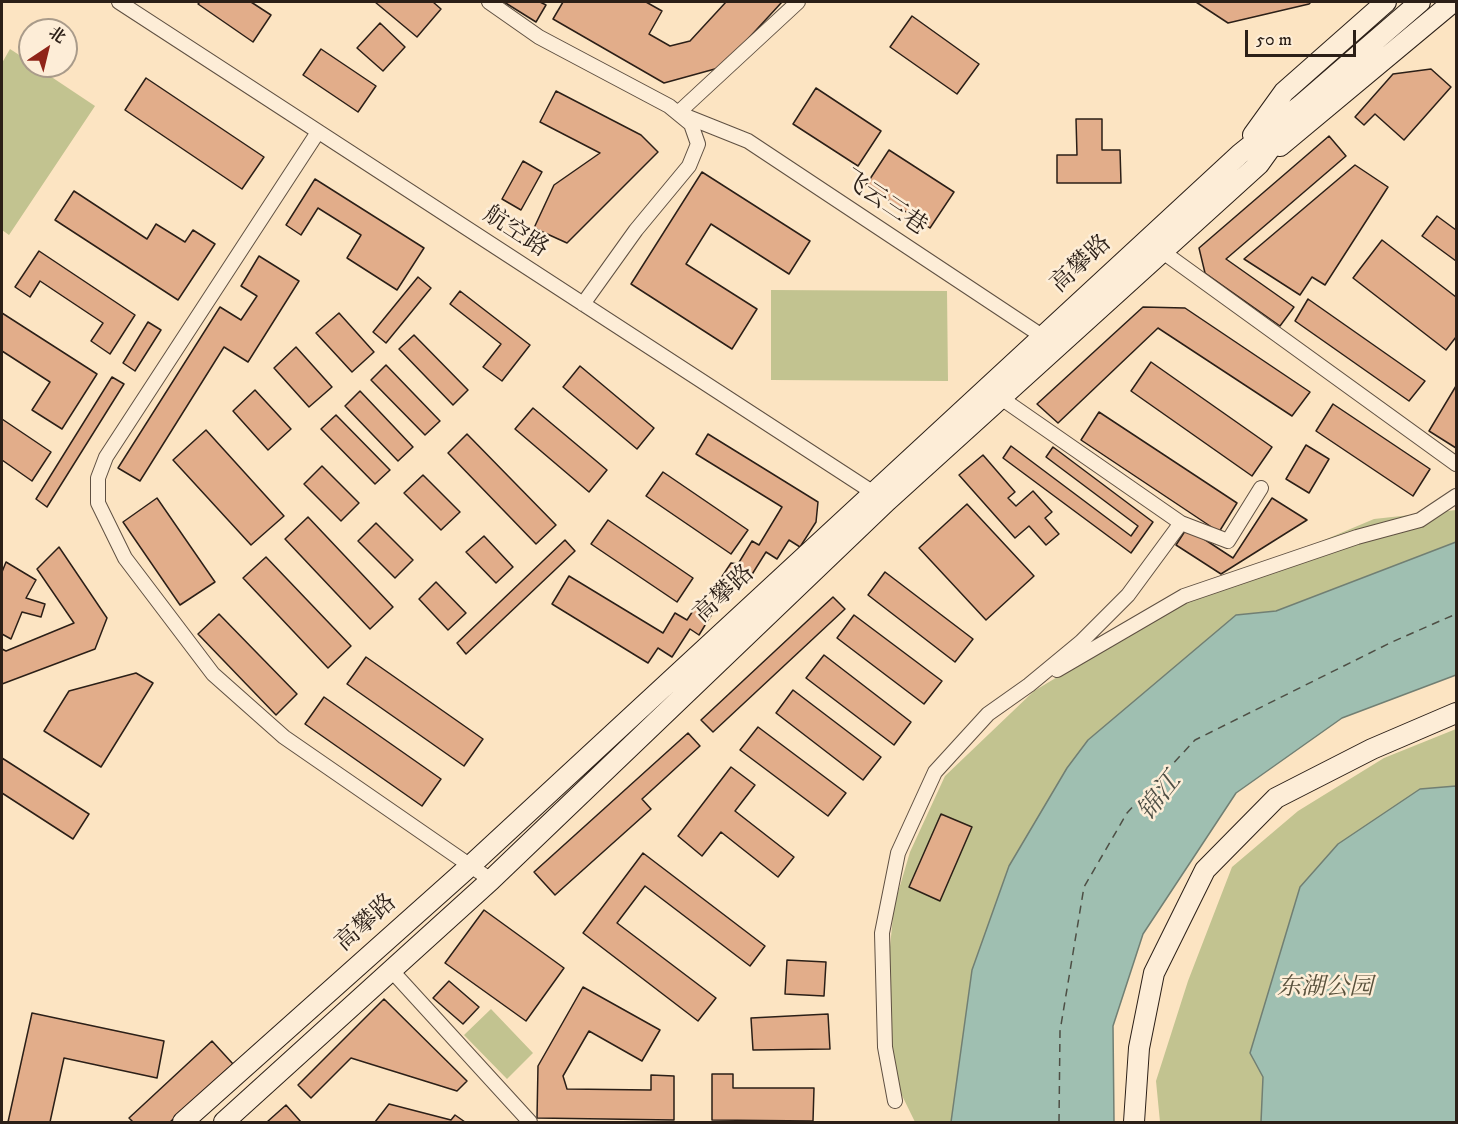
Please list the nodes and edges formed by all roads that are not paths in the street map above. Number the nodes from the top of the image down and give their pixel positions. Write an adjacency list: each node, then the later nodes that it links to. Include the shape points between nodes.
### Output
1 (119, 2): 9 (street, 航空路)
2 (489, 2): 8 (street, via 539,37)
3 (798, 2): 8 (street)
4 (1386, 2): 10 (main road, via 1284,92)
5 (1420, 2): 7 (main road, 高攀路)
6 (1453, 2): 11 (main road)
7 (1301, 105): 10 (main road, 高攀路); 11 (main road, 高攀路)
8 (678, 113): 13 (street, via 690,124 698,144 688,166); 14 (street, 飞云三巷, via 748,141)
9 (318, 132): 13 (street, 航空路); 23 (street, via 106,457 98,478 98,503 125,558 213,674 284,737)
10 (1240, 154): 14 (main road, 高攀路)
11 (1259, 164): 12 (main road, 高攀路)
12 (1163, 252): 14 (main road, 高攀路); 16 (street)
13 (583, 303): 19 (street, 航空路)
14 (1048, 343): 15 (main road, 高攀路); 19 (main road, 高攀路)
15 (1001, 398): 19 (main road, 高攀路); 20 (street)
16 (1456, 464)
17 (1261, 488): 20 (street, via 1228,541)
18 (1456, 496): 21 (street, via 1420,520 1357,537 1184,596)
19 (880, 497): 23 (main road, 高攀路); 24 (main road, 高攀路)
20 (1181, 523): 21 (street, via 1128,595 1081,642)
21 (1029, 685): 26 (street, via 988,714 935,772 898,853 882,933 885,1047)
22 (1456, 712): 30 (main road, via 1372,748 1276,798 1205,870 1154,973 1139,1048)
23 (470, 866): 24 (street); 27 (main road, 高攀路)
24 (491, 880): 25 (main road, 高攀路)
25 (392, 971): 28 (main road, 高攀路); 29 (street)
26 (896, 1101)
27 (183, 1122)
28 (224, 1122)
29 (530, 1122)
30 (1134, 1122)

